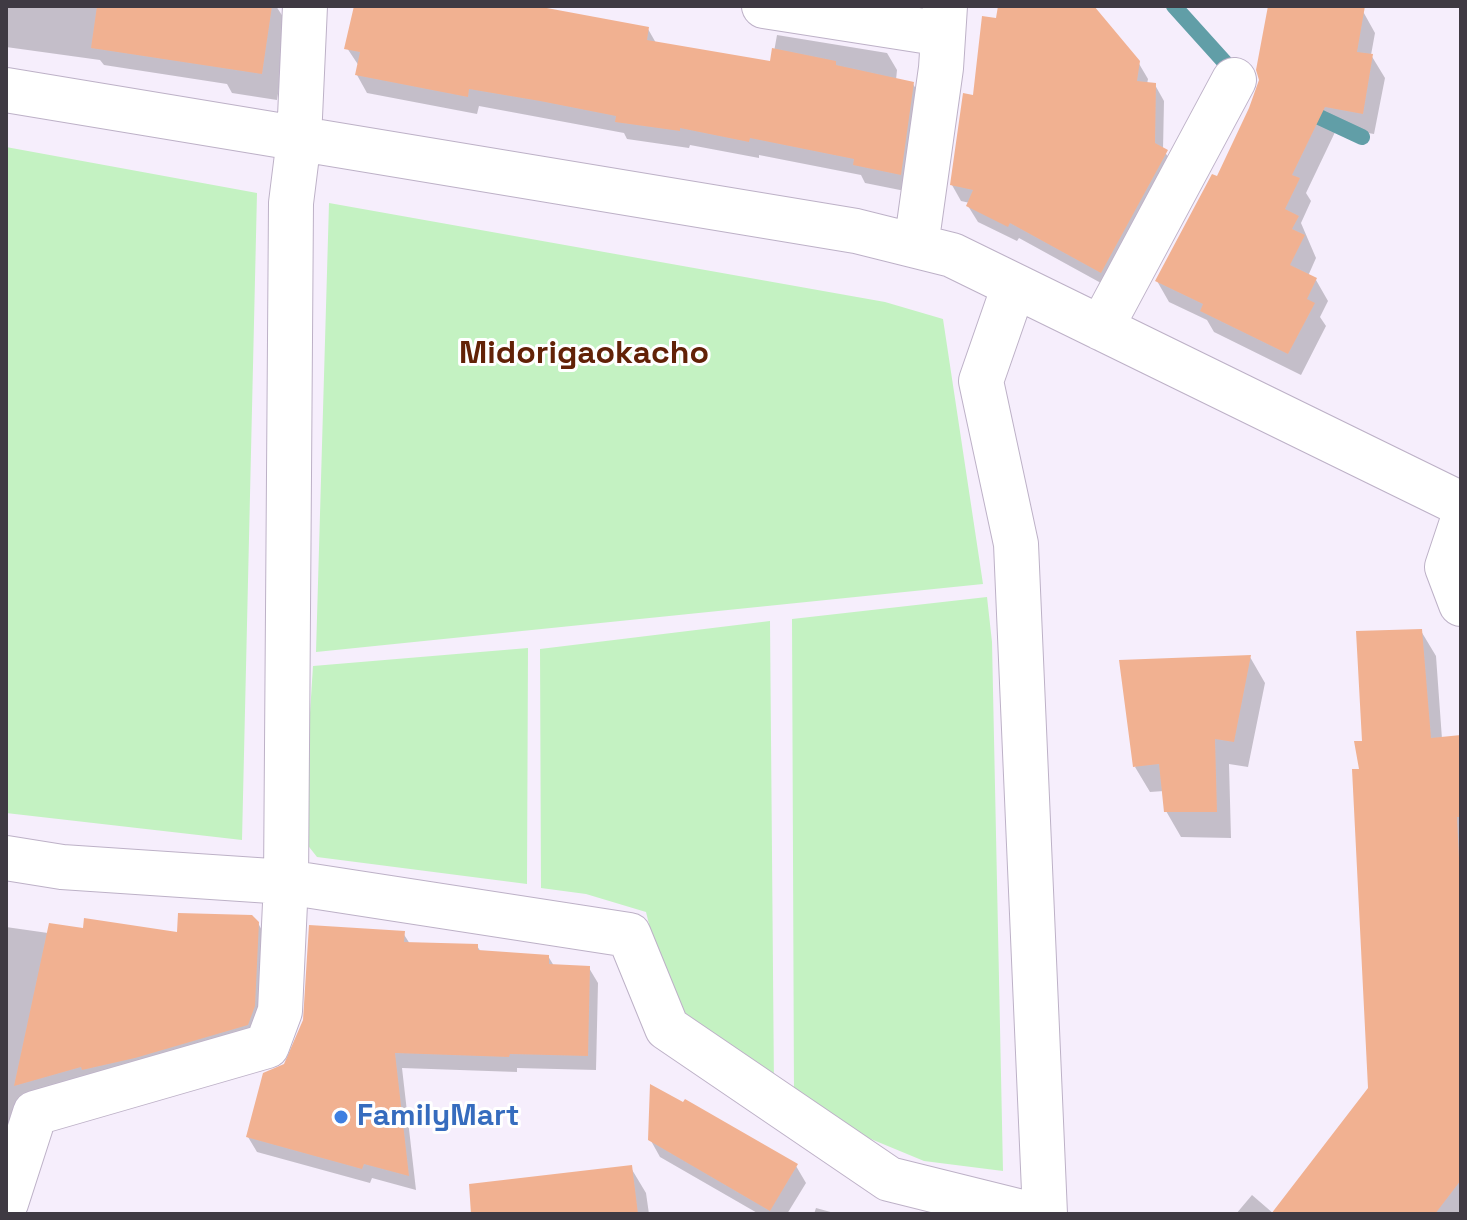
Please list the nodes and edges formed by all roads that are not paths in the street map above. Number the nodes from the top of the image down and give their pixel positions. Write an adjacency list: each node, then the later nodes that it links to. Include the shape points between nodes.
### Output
1 (305, 6): 6 (street)
2 (764, 6): 3 (street)
3 (944, 20): 7 (street)
4 (1234, 80): 9 (street)
5 (6, 90): 6 (street)
6 (299, 139): 7 (street, via 856,231); 14 (street, via 291,203)
7 (916, 246): 8 (street, via 952,255)
8 (1014, 286): 9 (street); 17 (street, via 981,381 1016,544)
9 (1101, 328): 10 (street)
10 (1461, 504)
11 (1461, 525): 12 (street, via 1447,567)
12 (1461, 604)
13 (6, 858): 14 (street, via 62,867)
14 (286, 882): 15 (street, via 280,1011 267,1046 35,1113); 16 (street, via 629,935 667,1028 889,1179)
15 (6, 1203)
16 (1030, 1214)
17 (1045, 1214)

